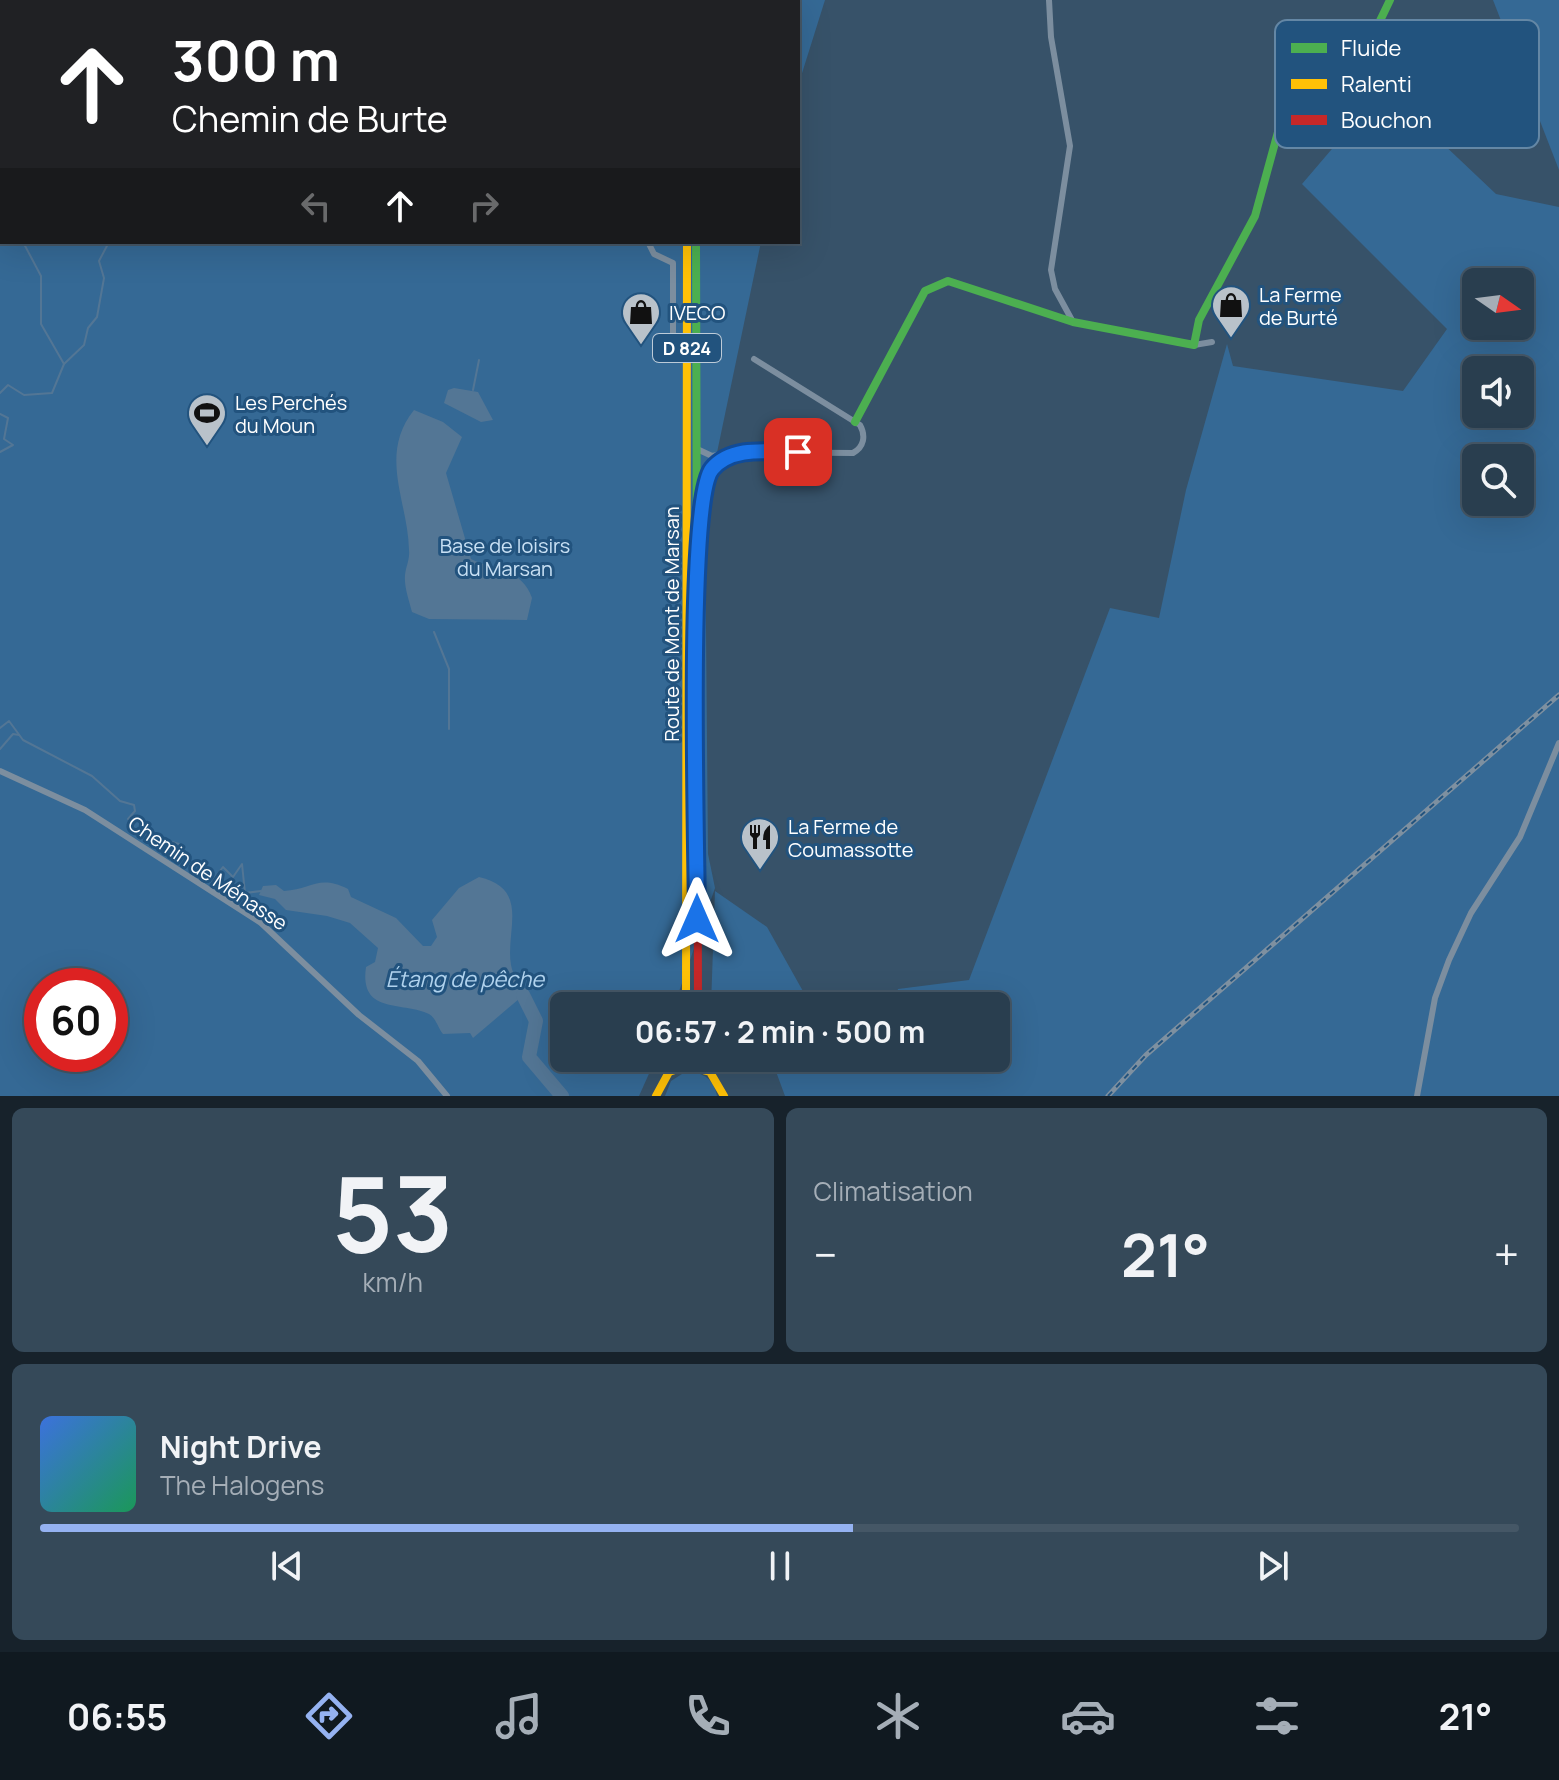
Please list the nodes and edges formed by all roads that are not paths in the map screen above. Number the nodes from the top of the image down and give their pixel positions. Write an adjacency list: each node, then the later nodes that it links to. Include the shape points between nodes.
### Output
1 (1049, 0): 8 (street, via 1070,146 1052,278)
2 (1390, 0): 3 (main road)
3 (1380, 20)
4 (1275, 143): 11 (main road, via 1255,216 1199,320)
5 (649, 244): 9 (street, via 654,254 673,263)
6 (687, 244): 19 (main road, Route de Mont de Marsan / D 824)
7 (696, 244): 14 (main road, D 824)
8 (1073, 322): 11 (main road); 13 (main road, via 948,281 934,285 925,291)
9 (673, 338)
10 (1212, 342): 11 (street)
11 (1194, 345)
12 (754, 359): 13 (street)
13 (855, 422): 15 (street, via 863,441 853,453)
14 (696, 449): 15 (street, via 712,456); 16 (main road, D 824)
15 (744, 452): 16 (street, via 723,459 704,481)
16 (696, 589): 20 (main road, D 824)
17 (1559, 743): 26 (street, via 1525,828 1471,913 1449,960 1435,998)
18 (0, 771): 24 (street, Chemin de Ménasse, via 85,810 261,923 359,1015 418,1061)
19 (686, 992)
20 (698, 992)
21 (671, 1072): 23 (main road)
22 (710, 1072): 25 (main road)
23 (656, 1095)
24 (447, 1096)
25 (724, 1096)
26 (1417, 1096)

